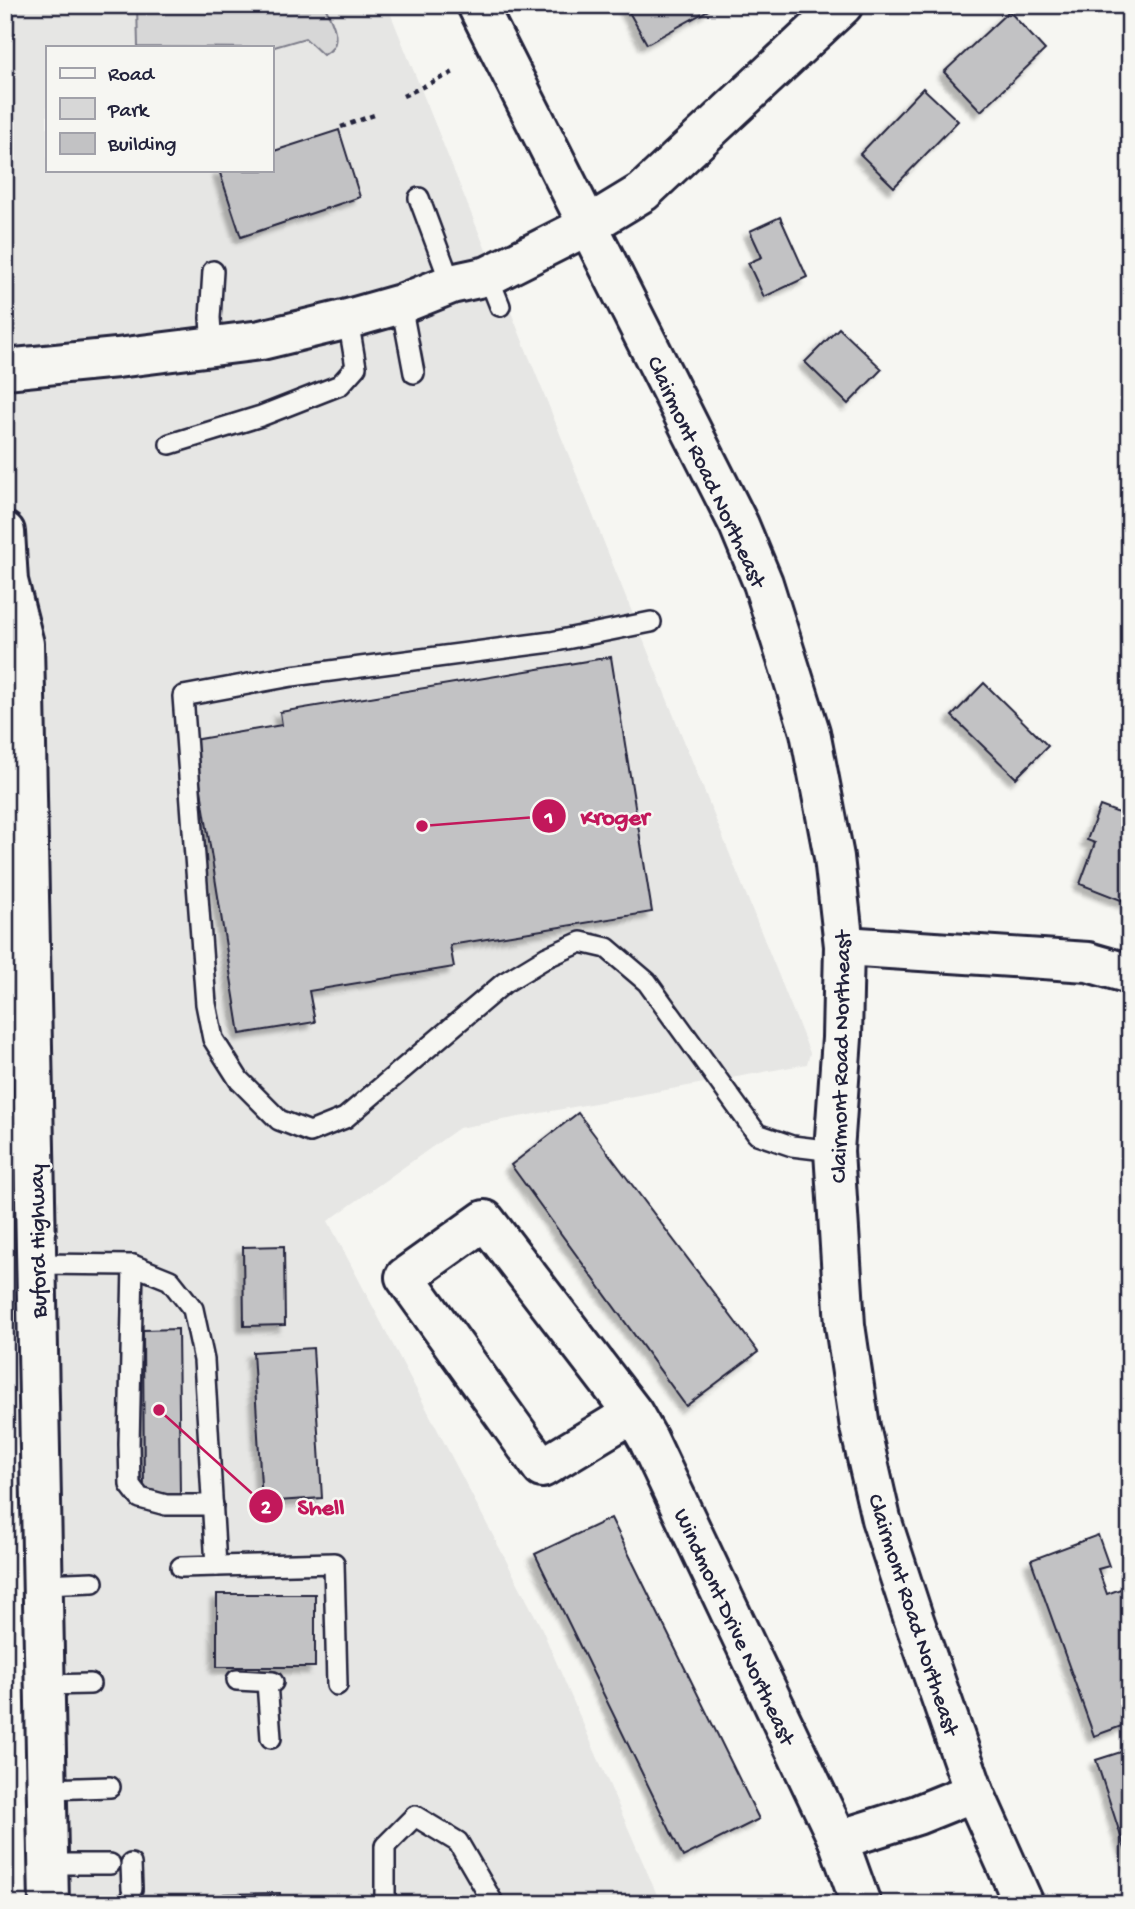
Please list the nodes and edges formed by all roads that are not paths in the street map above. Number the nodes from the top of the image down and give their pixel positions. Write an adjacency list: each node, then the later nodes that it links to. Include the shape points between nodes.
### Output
1 (477, 5): 4 (main road, Clairmont Road Northeast)
2 (843, 5): 4 (main road, via 651,185)
3 (419, 198): 6 (lane)
4 (587, 226): 6 (main road, via 494,291); 16 (main road, Clairmont Road Northeast, via 713,472 763,583 810,732 834,857)
5 (213, 271): 9 (lane)
6 (451, 284): 7 (main road)
7 (401, 304): 8 (main road); 11 (lane)
8 (348, 319): 9 (main road, via 261,340); 12 (lane, via 356,367 340,385)
9 (212, 346): 10 (main road)
10 (5, 369)
11 (414, 373)
12 (170, 444)
13 (5, 533): 14 (main road, Buford Highway)
14 (7, 584): 19 (main road, Buford Highway, via 24,643)
15 (651, 622): 18 (lane, via 551,642 292,676 183,696 206,1004 213,1039 239,1080 279,1120 310,1132 345,1118 504,983 582,942 607,948 647,982 757,1134 792,1146)
16 (844, 946): 17 (main road, via 1088,962); 18 (main road, Clairmont Road Northeast)
17 (1130, 974)
18 (834, 1151): 34 (main road, Clairmont Road Northeast, via 845,1325 860,1427 881,1519)
19 (37, 1264): 20 (lane); 26 (main road, Buford Highway)
20 (133, 1265): 22 (lane, via 170,1280 193,1309 204,1360); 22 (lane, via 131,1485 140,1498 166,1505)
21 (633, 1413): 21 (main road, Windmont Drive Northeast, via 542,1468 405,1277 485,1220); 35 (main road, Windmont Drive Northeast)
22 (213, 1505): 23 (lane)
23 (216, 1566): 24 (lane); 30 (lane, via 334,1563)
24 (181, 1567)
25 (93, 1583): 26 (lane)
26 (42, 1584): 29 (main road, Buford Highway)
27 (237, 1680): 31 (lane, via 270,1682)
28 (90, 1684): 29 (lane)
29 (46, 1685): 33 (main road, Buford Highway)
30 (337, 1685)
31 (271, 1738)
32 (110, 1787): 33 (lane)
33 (48, 1789): 36 (main road, Buford Highway)
34 (974, 1792): 35 (main road); 44 (main road, Clairmont Road Northeast)
35 (838, 1840): 43 (main road, Windmont Drive Northeast)
36 (49, 1864): 37 (lane); 40 (main road, Buford Highway)
37 (110, 1864)
38 (131, 1864): 39 (lane)
39 (132, 1889)
40 (50, 1904)
41 (385, 1904): 42 (lane, via 385,1846 415,1816 457,1842)
42 (494, 1904)
43 (861, 1904)
44 (1024, 1904)

